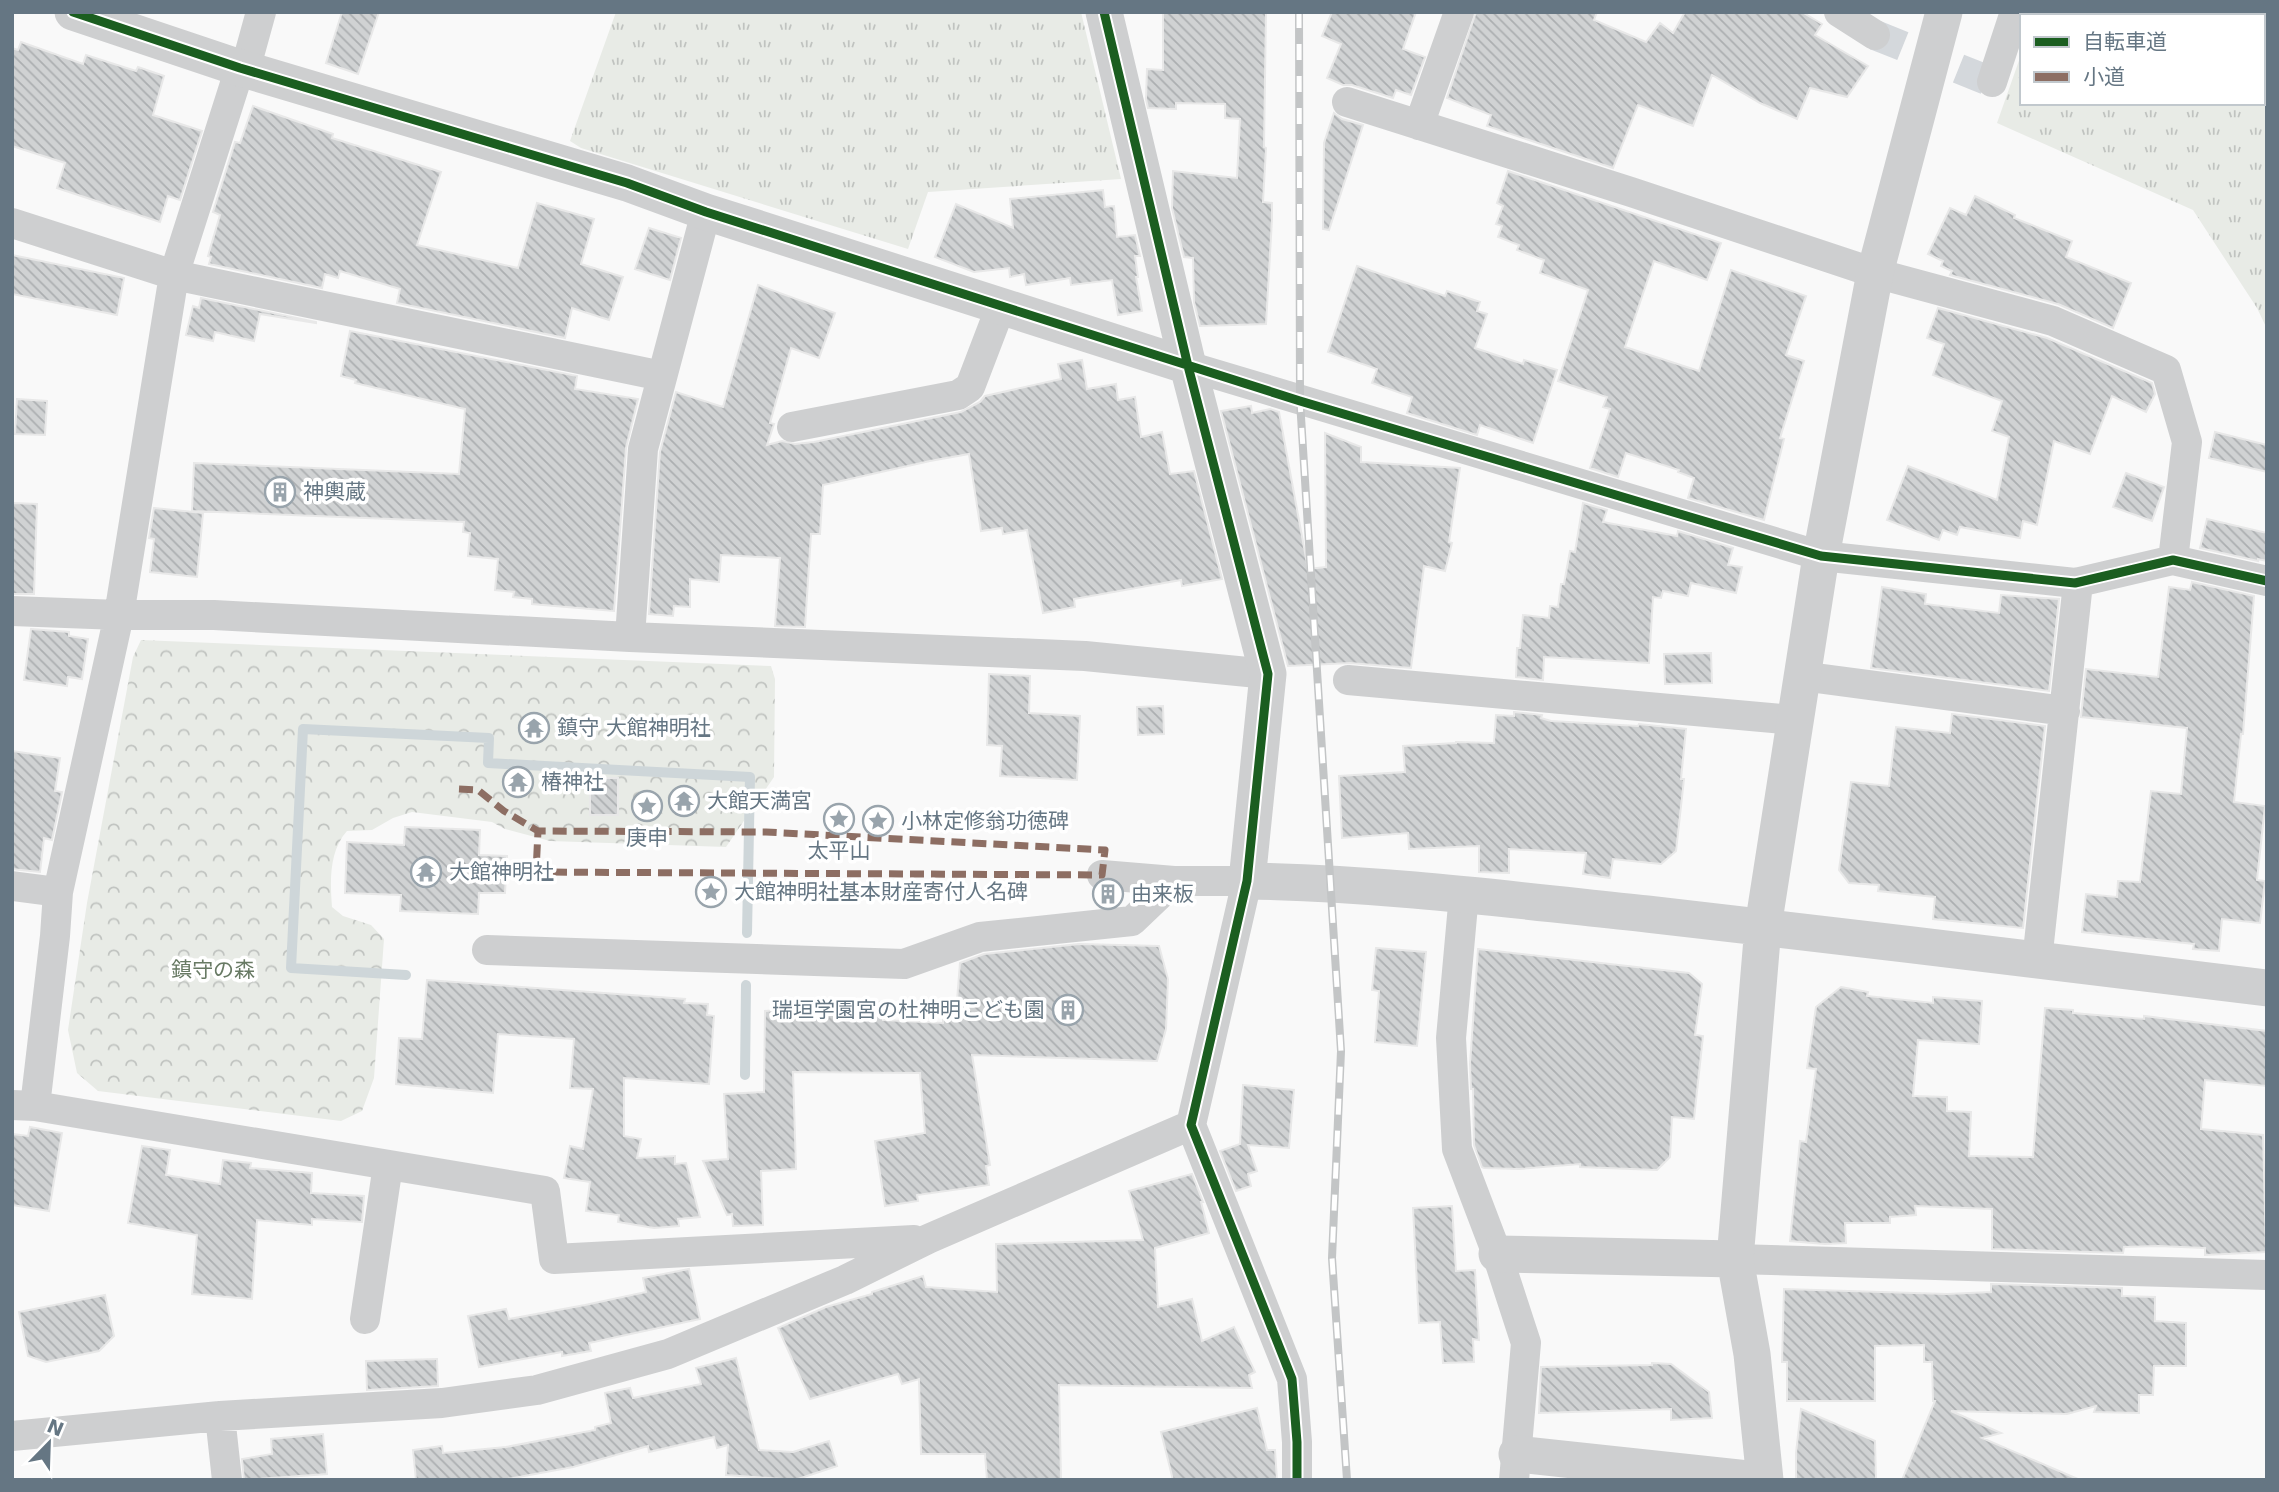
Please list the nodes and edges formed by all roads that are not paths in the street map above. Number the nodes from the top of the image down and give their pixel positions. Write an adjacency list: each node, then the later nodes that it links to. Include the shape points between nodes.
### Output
1 (73, 12): 9 (street)
2 (261, 12): 9 (street)
3 (1104, 12): 18 (street)
4 (1459, 12): 12 (street)
5 (1839, 12): 8 (street)
6 (1944, 12): 15 (street)
7 (2015, 12): 10 (street)
8 (1875, 35)
9 (243, 69): 13 (street, via 627,183); 16 (street)
10 (1992, 82)
11 (1347, 102): 12 (street)
12 (1419, 125): 15 (street)
13 (706, 212): 17 (street); 19 (street)
14 (12, 223): 16 (street)
15 (1875, 273): 21 (street); 22 (street, via 2053,321 2166,370 2187,442)
16 (174, 275): 19 (street); 26 (street)
17 (1001, 306): 18 (street); 20 (street, via 970,387 958,395)
18 (1188, 366): 21 (street); 28 (street)
19 (662, 376): 27 (street, via 643,449)
20 (792, 427)
21 (1821, 556): 24 (street); 29 (street)
22 (2173, 560): 23 (street); 24 (street)
23 (2267, 581)
24 (2078, 583): 31 (street)
25 (12, 611): 26 (street)
26 (119, 615): 27 (street, via 214,615); 37 (street)
27 (630, 637): 28 (street, via 1084,656)
28 (1268, 674): 35 (street)
29 (1801, 676): 31 (street); 32 (street)
30 (1348, 680): 32 (street)
31 (2065, 711): 41 (street)
32 (1794, 720): 39 (street)
33 (1102, 875): 34 (street)
34 (1174, 881): 35 (street); 40 (street, via 1132,921 980,937 904,964)
35 (1247, 881): 38 (street); 44 (street)
36 (12, 886): 37 (street)
37 (58, 892): 43 (street, via 55,936)
38 (1464, 894): 39 (street); 47 (street, via 1451,1038 1457,1149)
39 (1763, 927): 41 (street); 48 (street)
40 (487, 950)
41 (2037, 961): 42 (street)
42 (2267, 988)
43 (24, 1105): 45 (street)
44 (1191, 1125): 46 (street); 56 (street, via 1292,1379)
45 (388, 1165): 46 (street, via 545,1191 554,1259); 50 (street)
46 (928, 1239): 51 (street, via 845,1280 668,1354 537,1390 442,1403)
47 (1497, 1254): 48 (street); 53 (street, via 1526,1343)
48 (1735, 1259): 49 (street); 54 (street, via 1752,1354)
49 (2267, 1275)
50 (365, 1320)
51 (220, 1416): 52 (street); 55 (street)
52 (12, 1436)
53 (1516, 1467): 54 (street)
54 (1748, 1479)
55 (227, 1480)
56 (1297, 1480)

